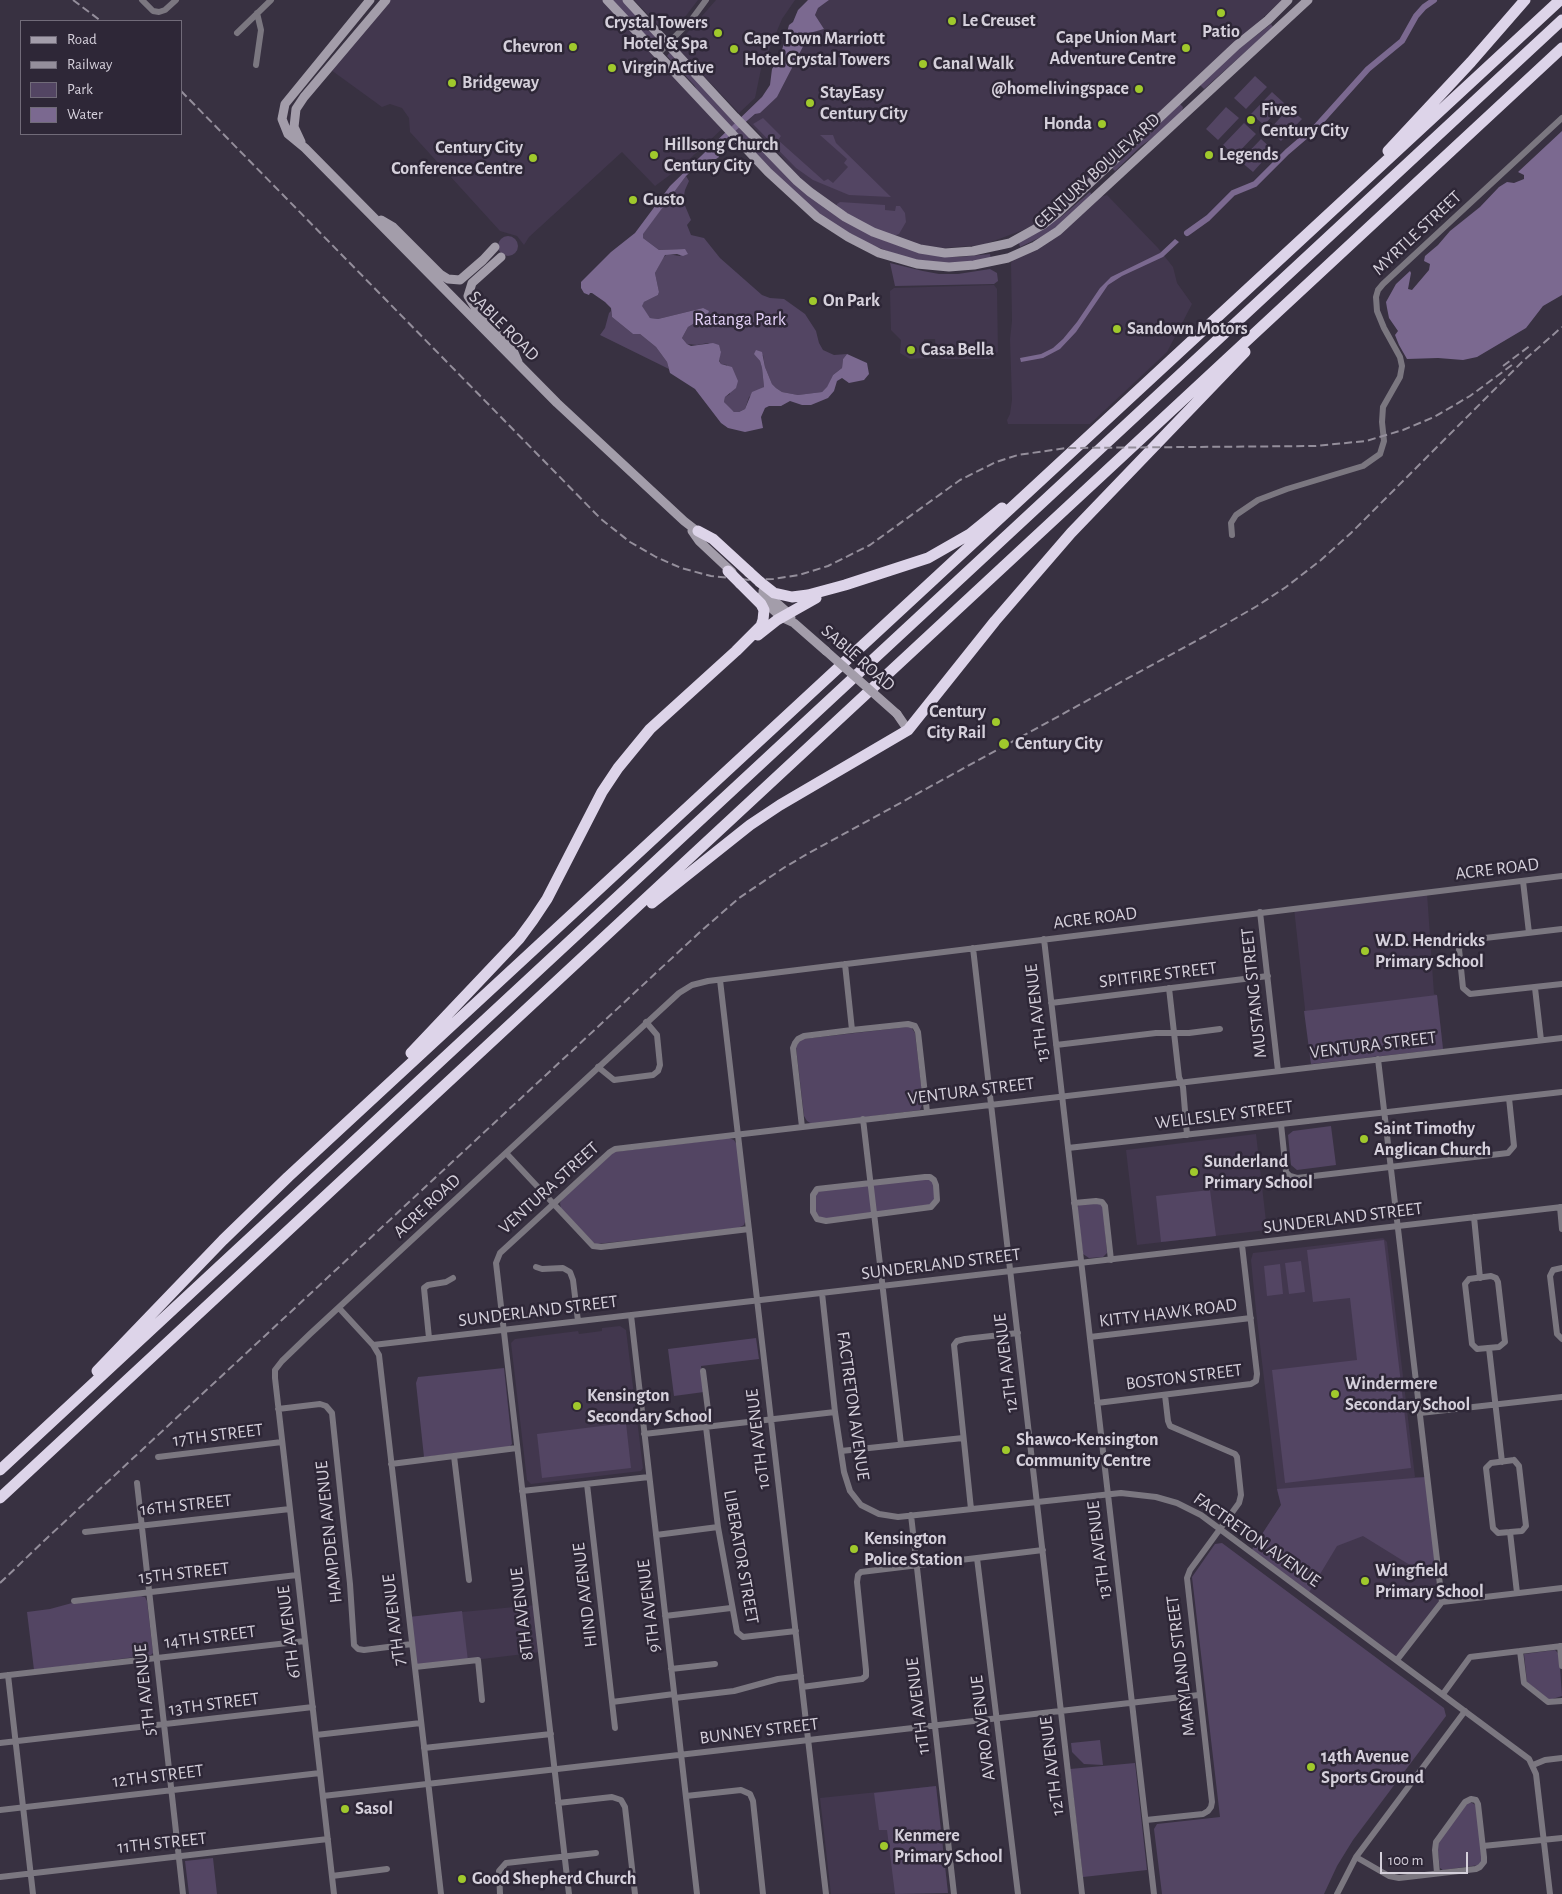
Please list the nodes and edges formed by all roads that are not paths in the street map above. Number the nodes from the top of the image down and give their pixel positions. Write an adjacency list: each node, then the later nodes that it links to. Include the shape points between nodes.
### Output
1 (142, 0): 2 (street, via 159,12)
2 (176, 0)
3 (271, 0): 13 (street)
4 (370, 0): 21 (main road, SABLE ROAD, via 285,104 282,112 284,126 288,134)
5 (386, 0): 21 (main road, SABLE ROAD, via 304,97 294,114 294,128)
6 (608, 0): 18 (main road, CENTURY BOULEVARD)
7 (627, 0): 16 (main road, CENTURY BOULEVARD)
8 (706, 0): 16 (street)
9 (1288, 0): 22 (main road, CENTURY BOULEVARD, via 1058,213 1010,244 959,253 920,249 851,220 825,204)
10 (1308, 0): 24 (main road, CENTURY BOULEVARD, via 1066,224 1035,246 994,262 933,267 879,252)
11 (1525, 0): 25 (highway, via 1471,62)
12 (1560, 0): 25 (highway)
13 (257, 14): 15 (street); 19 (street, via 261,30)
14 (1562, 20): 127 (highway)
15 (236, 33)
16 (669, 44): 18 (street); 22 (main road, CENTURY BOULEVARD, via 734,117)
17 (1562, 48): 28 (highway)
18 (658, 54): 24 (main road, CENTURY BOULEVARD, via 724,127)
19 (256, 65)
20 (1562, 118): 33 (street, MYRTLE STREET, via 1378,290 1377,311 1402,366 1400,377 1383,407 1384,441 1380,454 1363,466 1258,500 1236,515 1231,523)
21 (305, 148): 23 (main road, SABLE ROAD)
22 (797, 180): 24 (main road, via 820,208)
23 (368, 212): 26 (main road, via 393,227 448,279 460,280); 29 (main road, SABLE ROAD)
24 (818, 218)
25 (1309, 233): 30 (highway)
26 (495, 247)
27 (501, 257): 29 (main road, via 472,283 468,296 478,312 515,352)
28 (1308, 284): 38 (highway, via 1071,533); 60 (highway)
29 (519, 364): 31 (main road, SABLE ROAD)
30 (1051, 471): 35 (highway, via 1036,479 977,529 928,558); 71 (highway)
31 (684, 521): 32 (main road, SABLE ROAD); 34 (main road, SABLE ROAD, via 699,541)
32 (698, 531): 34 (highway, via 713,540)
33 (1232, 536)
34 (742, 576): 35 (highway, via 774,593 792,597); 36 (main road, SABLE ROAD); 37 (highway, via 764,610 764,620)
35 (845, 585): 36 (highway, via 819,596)
36 (788, 618): 37 (highway); 38 (main road, SABLE ROAD, bridge)
37 (736, 651): 71 (highway, via 650,729 602,792 547,899 519,939)
38 (910, 726): 60 (highway, via 750,825 661,895)
39 (1562, 876): 40 (street, ACRE ROAD)
40 (1523, 881): 41 (street, ACRE ROAD); 43 (street)
41 (1260, 912): 44 (street, ACRE ROAD); 47 (street, MUSTANG STREET)
42 (1562, 929): 43 (street)
43 (1529, 933): 51 (street, via 1465,940 1460,944 1463,988 1473,995)
44 (1044, 939): 45 (street, ACRE ROAD); 52 (street, 13TH AVENUE)
45 (973, 948): 46 (street, ACRE ROAD); 68 (street, 12TH AVENUE)
46 (845, 964): 48 (street, ACRE ROAD); 55 (street)
47 (1268, 976): 50 (street, SPITFIRE STREET); 63 (street, MUSTANG STREET)
48 (720, 980): 53 (street, ACRE ROAD, via 697,983 683,989); 75 (street, 10TH AVENUE)
49 (1562, 984): 51 (street)
50 (1169, 988): 52 (street, SPITFIRE STREET); 56 (street)
51 (1535, 988): 58 (street)
52 (1051, 1003): 59 (street, 13TH AVENUE)
53 (646, 1022): 62 (street, ACRE ROAD); 62 (street, via 657,1035 658,1071 653,1075 614,1080)
54 (1220, 1029): 56 (street)
55 (852, 1030): 69 (street, via 915,1026); 74 (street, via 804,1036 794,1043)
56 (1173, 1032): 59 (street); 64 (street)
57 (1562, 1038): 58 (street, VENTURA STREET)
58 (1541, 1040): 61 (street, VENTURA STREET)
59 (1056, 1045): 66 (street, 13TH AVENUE)
60 (476, 1056): 139 (highway)
61 (1378, 1059): 63 (street, VENTURA STREET); 70 (street)
62 (598, 1067): 78 (street, ACRE ROAD)
63 (1278, 1071): 64 (street, VENTURA STREET)
64 (1181, 1082): 66 (street, VENTURA STREET); 76 (street)
65 (1562, 1092): 67 (street, WELLESLEY STREET)
66 (1062, 1096): 68 (street, VENTURA STREET); 77 (street, 13TH AVENUE)
67 (1509, 1098): 70 (street, WELLESLEY STREET); 79 (street, via 1514,1142 1513,1150 1508,1153)
68 (991, 1104): 69 (street, VENTURA STREET); 94 (street, 12TH AVENUE)
69 (927, 1112): 72 (street, VENTURA STREET)
70 (1384, 1112): 73 (street, WELLESLEY STREET); 79 (street)
71 (356, 1114): 127 (highway, via 223,1240)
72 (863, 1119): 74 (street, VENTURA STREET); 80 (street)
73 (1281, 1124): 76 (street, WELLESLEY STREET); 79 (street, via 1286,1172 1290,1176 1297,1178)
74 (802, 1127): 75 (street, VENTURA STREET)
75 (738, 1134): 82 (street, VENTURA STREET, via 612,1150); 87 (street, 10TH AVENUE)
76 (1187, 1135): 77 (street, WELLESLEY STREET)
77 (1068, 1148): 81 (street, 13TH AVENUE)
78 (506, 1153): 82 (street); 100 (street, ACRE ROAD)
79 (1390, 1167): 86 (street)
80 (871, 1183): 84 (street); 84 (street, via 818,1190 813,1195 812,1206 816,1217 823,1221); 84 (street, via 930,1177 937,1193 931,1208)
81 (1074, 1203): 90 (street, via 1096,1200 1105,1206); 91 (street, 13TH AVENUE)
82 (553, 1204): 87 (street, via 597,1247); 104 (street, VENTURA STREET, via 497,1259)
83 (1561, 1207): 85 (street, SUNDERLAND STREET); 88 (street)
84 (874, 1214): 97 (street)
85 (1474, 1217): 86 (street, SUNDERLAND STREET); 96 (street)
86 (1398, 1226): 89 (street, SUNDERLAND STREET); 119 (street)
87 (749, 1229): 99 (street, 10TH AVENUE)
88 (1562, 1229)
89 (1242, 1245): 90 (street, SUNDERLAND STREET); 102 (street, BOSTON STREET)
90 (1111, 1260): 91 (street, SUNDERLAND STREET)
91 (1081, 1263): 94 (street, SUNDERLAND STREET); 106 (street, 13TH AVENUE)
92 (536, 1267): 103 (street, via 563,1268 570,1272)
93 (1562, 1268): 108 (street, via 1554,1269 1550,1274 1557,1334)
94 (1011, 1272): 97 (street, SUNDERLAND STREET); 105 (street, 12TH AVENUE)
95 (453, 1278): 107 (street, via 424,1288)
96 (1480, 1278): 110 (street, via 1469,1279 1465,1284 1472,1344 1477,1349); 110 (street, via 1493,1276 1498,1282 1505,1342 1501,1347)
97 (883, 1286): 98 (street, SUNDERLAND STREET); 125 (street)
98 (822, 1293): 99 (street, SUNDERLAND STREET); 118 (street, FACTRETON AVENUE)
99 (757, 1301): 101 (street, SUNDERLAND STREET); 120 (street, 10TH AVENUE)
100 (339, 1308): 109 (street); 111 (street, ACRE ROAD)
101 (631, 1315): 103 (street, SUNDERLAND STREET); 122 (street, 9TH AVENUE)
102 (1250, 1318): 106 (street, KITTY HAWK ROAD); 113 (street, BOSTON STREET, via 1256,1380 1251,1384)
103 (578, 1321): 104 (street, SUNDERLAND STREET)
104 (503, 1330): 107 (street, SUNDERLAND STREET); 126 (street, 8TH AVENUE)
105 (1018, 1333): 123 (street, via 965,1339 954,1345); 140 (street, 12TH AVENUE)
106 (1090, 1337): 115 (street, 13TH AVENUE)
107 (429, 1338): 109 (street, SUNDERLAND STREET)
108 (1562, 1339)
109 (373, 1345): 132 (street, 7TH AVENUE, via 379,1355)
110 (1489, 1348): 116 (street)
111 (277, 1367): 117 (street, 6TH AVENUE, via 274,1373)
112 (703, 1371): 121 (street, LIBERATOR STREET)
113 (1165, 1395): 115 (street, BOSTON STREET); 146 (street, MARYLAND STREET, via 1170,1426 1232,1451 1237,1457 1241,1499)
114 (1562, 1397): 116 (street)
115 (1097, 1403): 138 (street, 13TH AVENUE)
116 (1495, 1405): 119 (street); 131 (street)
117 (278, 1409): 124 (street, 6TH AVENUE); 164 (street, HAMPDEN AVENUE, via 320,1404 332,1412 354,1645 364,1650)
118 (835, 1412): 120 (street); 128 (street, FACTRETON AVENUE)
119 (1420, 1413): 159 (street)
120 (771, 1419): 121 (street); 162 (street, 10TH AVENUE)
121 (708, 1427): 122 (street); 145 (street, LIBERATOR STREET)
122 (644, 1434): 134 (street, 9TH AVENUE)
123 (963, 1438): 125 (street); 142 (street)
124 (282, 1442): 130 (street, 17TH STREET); 141 (street, 6TH AVENUE)
125 (901, 1444): 128 (street)
126 (518, 1448): 129 (street); 137 (street, 8TH AVENUE)
127 (22, 1450): 133 (highway)
128 (841, 1451): 143 (street, FACTRETON AVENUE, via 846,1482 861,1505 888,1516)
129 (454, 1456): 132 (street); 154 (street)
130 (158, 1457)
131 (1502, 1462): 148 (street, via 1490,1463 1486,1468 1491,1512 1494,1531); 148 (street, via 1514,1460 1519,1464 1526,1527 1522,1531)
132 (391, 1464): 164 (street, 7TH AVENUE)
133 (0, 1470)
134 (649, 1477): 136 (street); 149 (street, 9TH AVENUE)
135 (137, 1484): 144 (street, 5TH AVENUE)
136 (587, 1484): 137 (street); 182 (street, HIND AVENUE)
137 (522, 1491): 192 (street, 8TH AVENUE)
138 (1108, 1494): 140 (street, FACTRETON AVENUE); 146 (street, FACTRETON AVENUE, via 1132,1493 1166,1499 1188,1508); 183 (street, 13TH AVENUE)
139 (0, 1498)
140 (1038, 1501): 142 (street, FACTRETON AVENUE); 150 (street, 12TH AVENUE)
141 (290, 1509): 144 (street, 16TH STREET); 153 (street, 6TH AVENUE)
142 (971, 1509): 143 (street, FACTRETON AVENUE)
143 (911, 1515): 152 (street, 11TH AVENUE)
144 (141, 1526): 147 (street, 16TH STREET); 156 (street, 5TH AVENUE)
145 (718, 1527): 149 (street); 160 (street, LIBERATOR STREET)
146 (1221, 1529): 168 (street, FACTRETON AVENUE); 178 (street, MARYLAND STREET, via 1186,1578)
147 (85, 1532)
148 (1510, 1532): 157 (street)
149 (656, 1535): 161 (street, 9TH AVENUE)
150 (1043, 1550): 151 (street); 185 (street, 12TH AVENUE)
151 (977, 1558): 152 (street); 187 (street, AVRO AVENUE)
152 (917, 1565): 176 (street, via 866,1571 858,1575 864,1678); 190 (street, 11TH AVENUE)
153 (297, 1575): 156 (street, 15TH STREET); 163 (street, 6TH AVENUE)
154 (469, 1580)
155 (1562, 1588): 157 (street)
156 (149, 1592): 158 (street, 15TH STREET); 167 (street, 5TH AVENUE)
157 (1517, 1593): 159 (street)
158 (74, 1600)
159 (1442, 1602): 168 (street)
160 (731, 1608): 161 (street); 162 (street, LIBERATOR STREET, via 736,1632 743,1637)
161 (665, 1616): 172 (street, 9TH AVENUE)
162 (796, 1631): 175 (street, 10TH AVENUE)
163 (305, 1641): 167 (street, 14TH STREET); 184 (street, 6TH AVENUE)
164 (412, 1644): 171 (street, 7TH AVENUE)
165 (1561, 1646): 166 (street); 170 (street)
166 (1520, 1650): 177 (street, via 1470,1657); 181 (street, via 1524,1683 1548,1702)
167 (157, 1658): 173 (street, 14TH STREET); 189 (street, 5TH AVENUE)
168 (1397, 1660): 177 (street, FACTRETON AVENUE)
169 (715, 1664): 172 (street)
170 (1562, 1666)
171 (415, 1667): 180 (street, via 478,1660); 188 (street, 7TH AVENUE)
172 (672, 1669): 179 (street, 9TH AVENUE)
173 (8, 1675): 174 (street, 14TH STREET); 194 (street)
174 (0, 1676)
175 (801, 1676): 176 (street, 10TH AVENUE); 179 (street, via 734,1691)
176 (802, 1686): 195 (street, 10TH AVENUE)
177 (1443, 1694): 186 (street, FACTRETON AVENUE)
178 (1199, 1695): 183 (street, BUNNEY STREET); 210 (street, MARYLAND STREET, via 1211,1807 1203,1814)
179 (675, 1696): 182 (street); 198 (street, 9TH AVENUE)
180 (482, 1700)
181 (1562, 1700)
182 (612, 1702): 191 (street, HIND AVENUE)
183 (1132, 1703): 185 (street, BUNNEY STREET); 210 (street, 13TH AVENUE)
184 (313, 1707): 189 (street, 13TH STREET); 193 (street, 6TH AVENUE)
185 (1061, 1711): 187 (street, BUNNEY STREET); 236 (street, 12TH AVENUE)
186 (1465, 1711): 200 (street, FACTRETON AVENUE, via 1527,1757); 218 (street)
187 (997, 1718): 190 (street, BUNNEY STREET); 235 (street, AVRO AVENUE)
188 (421, 1723): 193 (street); 197 (street, 7TH AVENUE)
189 (164, 1724): 194 (street, 13TH STREET); 204 (street, 5TH AVENUE)
190 (935, 1726): 195 (street, BUNNEY STREET); 234 (street, 11TH AVENUE)
191 (615, 1728)
192 (550, 1734): 197 (street); 201 (street, 8TH AVENUE)
193 (316, 1735): 202 (street, 6TH AVENUE)
194 (15, 1741): 196 (street, 13TH STREET); 208 (street)
195 (808, 1741): 198 (street, BUNNEY STREET); 233 (street, 10TH AVENUE)
196 (0, 1743)
197 (424, 1748): 203 (street, 7TH AVENUE)
198 (682, 1756): 201 (street, BUNNEY STREET); 206 (street, 9TH AVENUE)
199 (1562, 1758): 200 (street)
200 (1533, 1765): 213 (street)
201 (555, 1770): 203 (street, BUNNEY STREET); 207 (street, 8TH AVENUE)
202 (320, 1773): 204 (street, 12TH STREET); 205 (street, 6TH AVENUE)
203 (428, 1784): 205 (street, BUNNEY STREET); 227 (street, 7TH AVENUE)
204 (171, 1790): 208 (street, 12TH STREET); 216 (street, 5TH AVENUE)
205 (323, 1796): 212 (street, 6TH AVENUE)
206 (686, 1796): 231 (street, 9TH AVENUE); 232 (street, via 741,1790 750,1794)
207 (558, 1803): 217 (street, 8TH AVENUE); 230 (street, via 612,1797 623,1802)
208 (23, 1807): 209 (street, 12TH STREET); 220 (street)
209 (0, 1810)
210 (1146, 1820): 237 (street, 13TH AVENUE)
211 (1562, 1838): 213 (street)
212 (328, 1839): 216 (street, 11TH STREET); 222 (street, 6TH AVENUE)
213 (1544, 1840): 214 (street); 239 (street)
214 (1483, 1846): 221 (street, via 1484,1862 1480,1867); 221 (street, via 1478,1804 1471,1799 1465,1802 1436,1842)
215 (596, 1853): 217 (street)
216 (179, 1856): 220 (street, 11TH STREET); 225 (street, 5TH AVENUE)
217 (564, 1856): 228 (street, via 504,1864 498,1874); 229 (street, 8TH AVENUE)
218 (1356, 1857): 221 (street, via 1389,1876 1400,1878); 238 (street)
219 (387, 1870): 222 (street)
220 (30, 1873): 223 (street, 11TH STREET); 224 (street)
221 (1437, 1873)
222 (332, 1876): 226 (street, 6TH AVENUE)
223 (0, 1877)
224 (33, 1894)
225 (184, 1894)
226 (334, 1894)
227 (441, 1894)
228 (500, 1894)
229 (569, 1894)
230 (635, 1894)
231 (698, 1894)
232 (763, 1894)
233 (826, 1894)
234 (954, 1894)
235 (1018, 1894)
236 (1082, 1894)
237 (1154, 1894)
238 (1337, 1894)
239 (1550, 1894)

